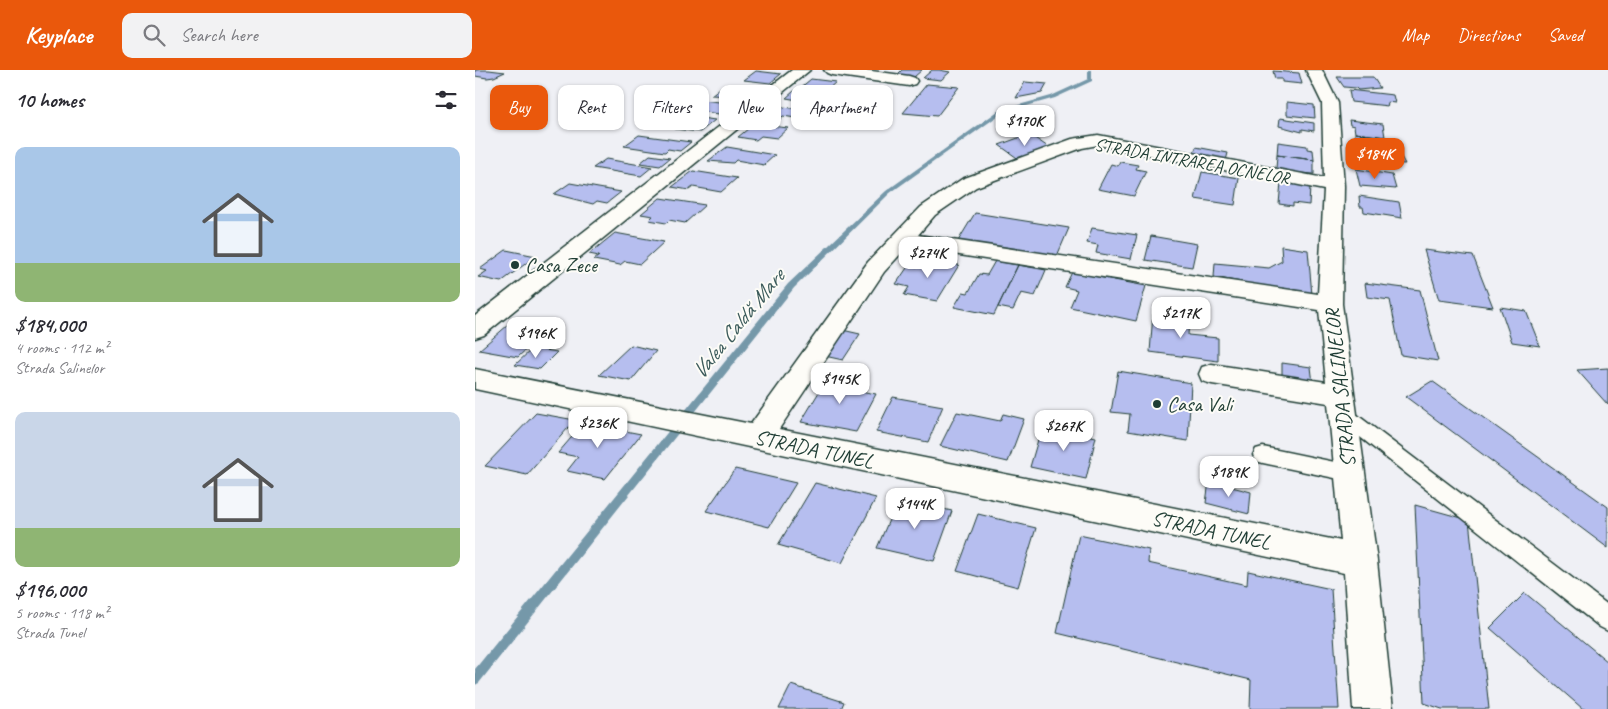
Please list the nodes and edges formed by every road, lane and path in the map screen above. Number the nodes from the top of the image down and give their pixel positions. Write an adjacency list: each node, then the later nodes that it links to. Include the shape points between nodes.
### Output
1 (802, 70): 8 (street)
2 (832, 70): 4 (street)
3 (1314, 70): 5 (street, STRADA SALINELOR, via 1330,103)
4 (909, 81)
5 (1334, 186): 6 (street, STRADA INTRAREA OCNELOR, via 1098,140 1078,143 969,183 928,211); 7 (street, STRADA SALINELOR)
6 (900, 240): 7 (street); 12 (street, STRADA INTRAREA OCNELOR, via 876,267)
7 (1330, 304): 11 (street, STRADA SALINELOR)
8 (475, 329)
9 (1212, 374): 11 (street)
10 (475, 379): 12 (street, STRADA TUNEL)
11 (1341, 404): 14 (street, STRADA SALINELOR); 16 (lane)
12 (758, 437): 15 (street, STRADA TUNEL)
13 (1263, 455): 14 (lane)
14 (1349, 473): 15 (street, STRADA SALINELOR)
15 (1359, 561): 17 (street, STRADA SALINELOR)
16 (1608, 620)
17 (1373, 709)

